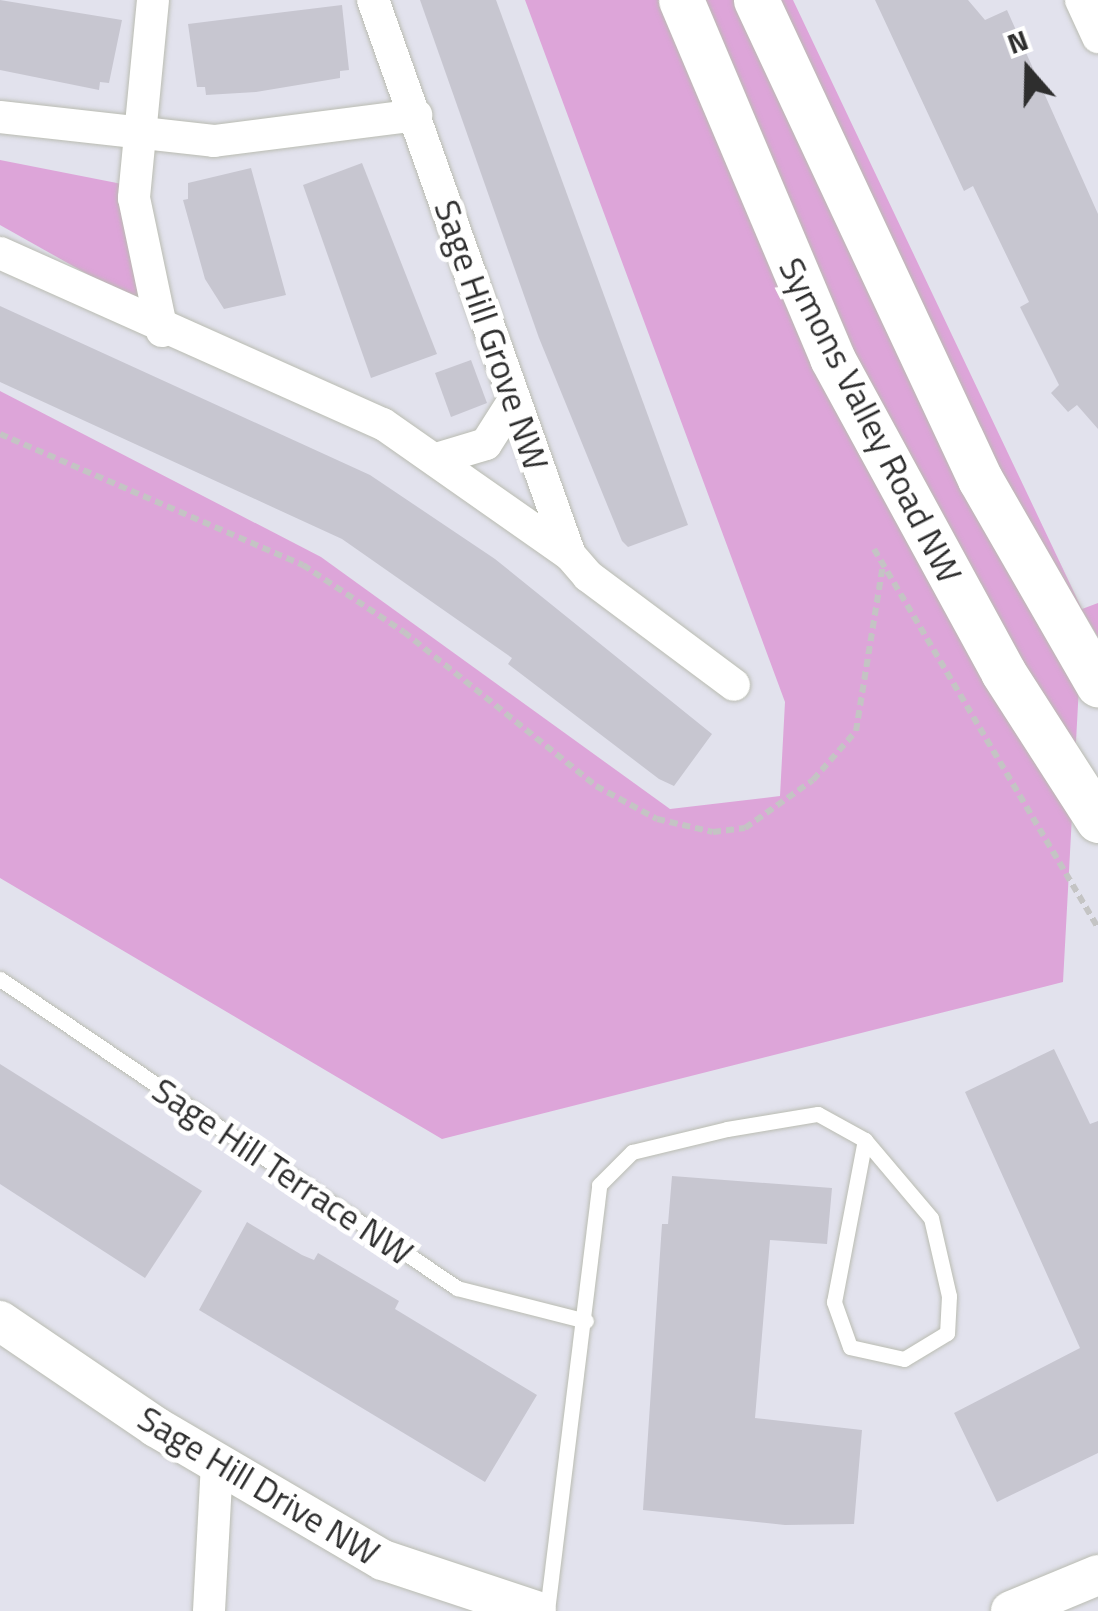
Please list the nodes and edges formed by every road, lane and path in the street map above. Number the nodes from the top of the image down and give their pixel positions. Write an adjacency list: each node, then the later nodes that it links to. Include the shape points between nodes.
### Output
1 (153, 0): 9 (street)
2 (374, 0): 7 (street, Sage Hill Grove NW)
3 (681, 0): 20 (main road, Symons Valley Road NW, via 832,358 1003,672)
4 (756, 0): 18 (main road, Symons Valley Road NW, via 980,479)
5 (1080, 0): 6 (street)
6 (1098, 37)
7 (416, 115): 9 (street, via 214,141); 12 (street, Sage Hill Grove NW)
8 (0, 117): 9 (street)
9 (143, 138): 11 (street, via 134,198)
10 (0, 253): 11 (street, Sage Hill Grove NW)
11 (162, 331): 14 (street, Sage Hill Grove NW, via 322,394)
12 (514, 400): 14 (street, via 486,444); 16 (street, Sage Hill Grove NW)
13 (0, 434): 17 (path, via 303,566 404,632 596,786 657,818 713,832 745,828 814,780 856,731)
14 (436, 459): 16 (street, Sage Hill Grove NW)
15 (874, 550): 17 (path)
16 (570, 555): 19 (street, Sage Hill Grove NW, via 588,576)
17 (883, 565): 21 (path)
18 (1098, 684)
19 (734, 685)
20 (1098, 820)
21 (1098, 928)
22 (0, 979): 25 (lane, Sage Hill Terrace NW, via 457,1288)
23 (865, 1140): 23 (lane, via 834,1302 850,1347 904,1360 948,1334 949,1296 931,1218); 25 (lane, via 818,1114 632,1152 599,1185)
24 (0, 1320): 26 (street, Sage Hill Drive NW)
25 (586, 1321): 30 (lane)
26 (217, 1463): 28 (street); 29 (street, Sage Hill Drive NW, via 383,1560)
27 (1098, 1575): 31 (street)
28 (209, 1611)
29 (536, 1611)
30 (546, 1611)
31 (1011, 1611)

